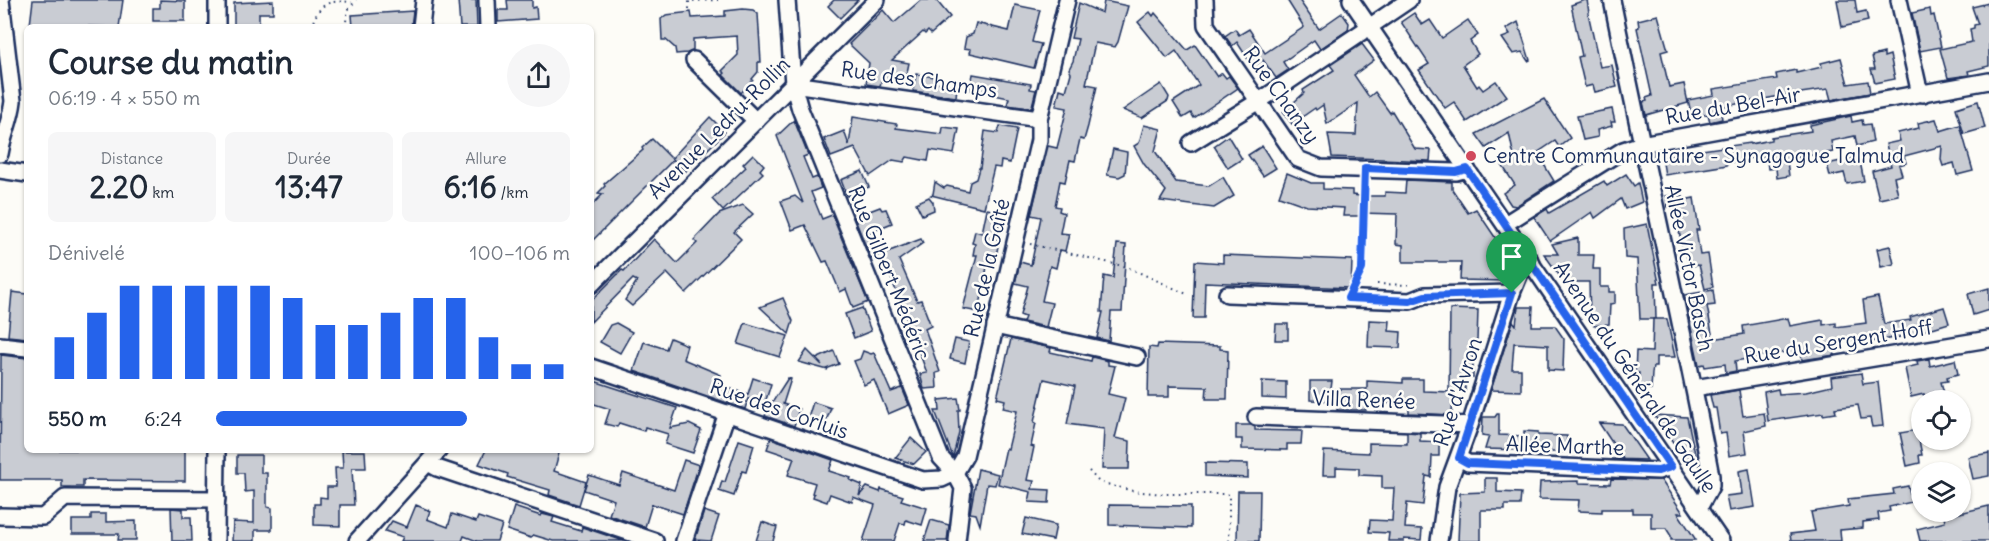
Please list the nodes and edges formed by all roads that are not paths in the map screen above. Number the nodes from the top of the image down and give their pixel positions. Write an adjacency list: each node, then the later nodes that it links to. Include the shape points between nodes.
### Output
1 (1, 0): 26 (street, via 13,101)
2 (217, 0): 13 (street)
3 (424, 0): 14 (street)
4 (487, 0): 15 (street)
5 (787, 0): 19 (street, Rue Gilbert Médéric)
6 (877, 0): 19 (street, Avenue Ledru-Rollin)
7 (1067, 0): 22 (street, Rue de la Gaîté)
8 (1205, 0): 21 (street, Rue Chanzy, via 1206,25)
9 (1351, 0): 16 (street, Avenue du Général de Gaulle)
10 (1410, 0): 16 (street)
11 (1612, 0): 25 (street, Allée Victor Basch)
12 (1899, 0): 20 (street)
13 (217, 24)
14 (421, 24)
15 (488, 24)
16 (1369, 26): 21 (street); 27 (street, Avenue du Général de Gaulle)
17 (694, 60): 23 (street)
18 (1989, 81): 20 (street, Rue du Bel-Air)
19 (793, 84): 22 (street, Rue des Champs); 23 (street, Avenue Ledru-Rollin); 50 (street, Rue Gilbert Médéric, via 941,458)
20 (1923, 94): 25 (street, Rue du Bel-Air)
21 (1258, 101): 24 (street); 27 (street, Rue Chanzy, via 1298,159 1321,168 1456,172)
22 (1039, 119): 35 (street, Rue de la Gaîté, via 1039,140)
23 (756, 121): 32 (street, Avenue Ledru-Rollin)
24 (1191, 143)
25 (1641, 144): 30 (street, Rue du Bel-Air, via 1623,150); 41 (street, Allée Victor Basch)
26 (0, 154)
27 (1467, 169): 30 (street, Avenue du Général de Gaulle)
28 (0, 170): 29 (street)
29 (24, 174)
30 (1505, 224): 31 (street, Avenue du Général de Gaulle)
31 (1530, 260): 33 (street, Rue d'Avron); 49 (street, Avenue du Général de Gaulle)
32 (594, 282)
33 (1512, 293): 34 (street, via 1425,296 1410,301); 44 (street, Rue d'Avron)
34 (1227, 294)
35 (995, 326): 39 (street); 50 (street, Rue de la Gaîté, via 965,456)
36 (1989, 339): 41 (street, Rue du Sergent Hoff)
37 (0, 345): 38 (street)
38 (24, 348)
39 (1137, 357)
40 (594, 368): 42 (street, Rue des Corluis)
41 (1694, 388): 52 (street, Allée Victor Basch, via 1711,476 1711,486)
42 (727, 413): 50 (street, Rue des Corluis, via 923,480 942,479); 57 (street)
43 (1256, 417): 44 (street, Villa Renée)
44 (1470, 425): 47 (street, Rue d'Avron)
45 (217, 453): 51 (street)
46 (436, 453): 48 (street)
47 (1459, 458): 49 (street, Allée Marthe, via 1468,463 1646,471); 59 (street, Rue d'Avron, via 1447,487)
48 (428, 463): 55 (street); 56 (street)
49 (1671, 467): 52 (street, Avenue du Général de Gaulle)
50 (955, 473): 58 (street, via 963,488)
51 (217, 499): 53 (street, via 65,498 43,517); 54 (street)
52 (1699, 508): 60 (street, Avenue du Général de Gaulle)
53 (0, 516)
54 (216, 541)
55 (357, 541)
56 (655, 541)
57 (684, 541)
58 (957, 541)
59 (1439, 541)
60 (1721, 541)

